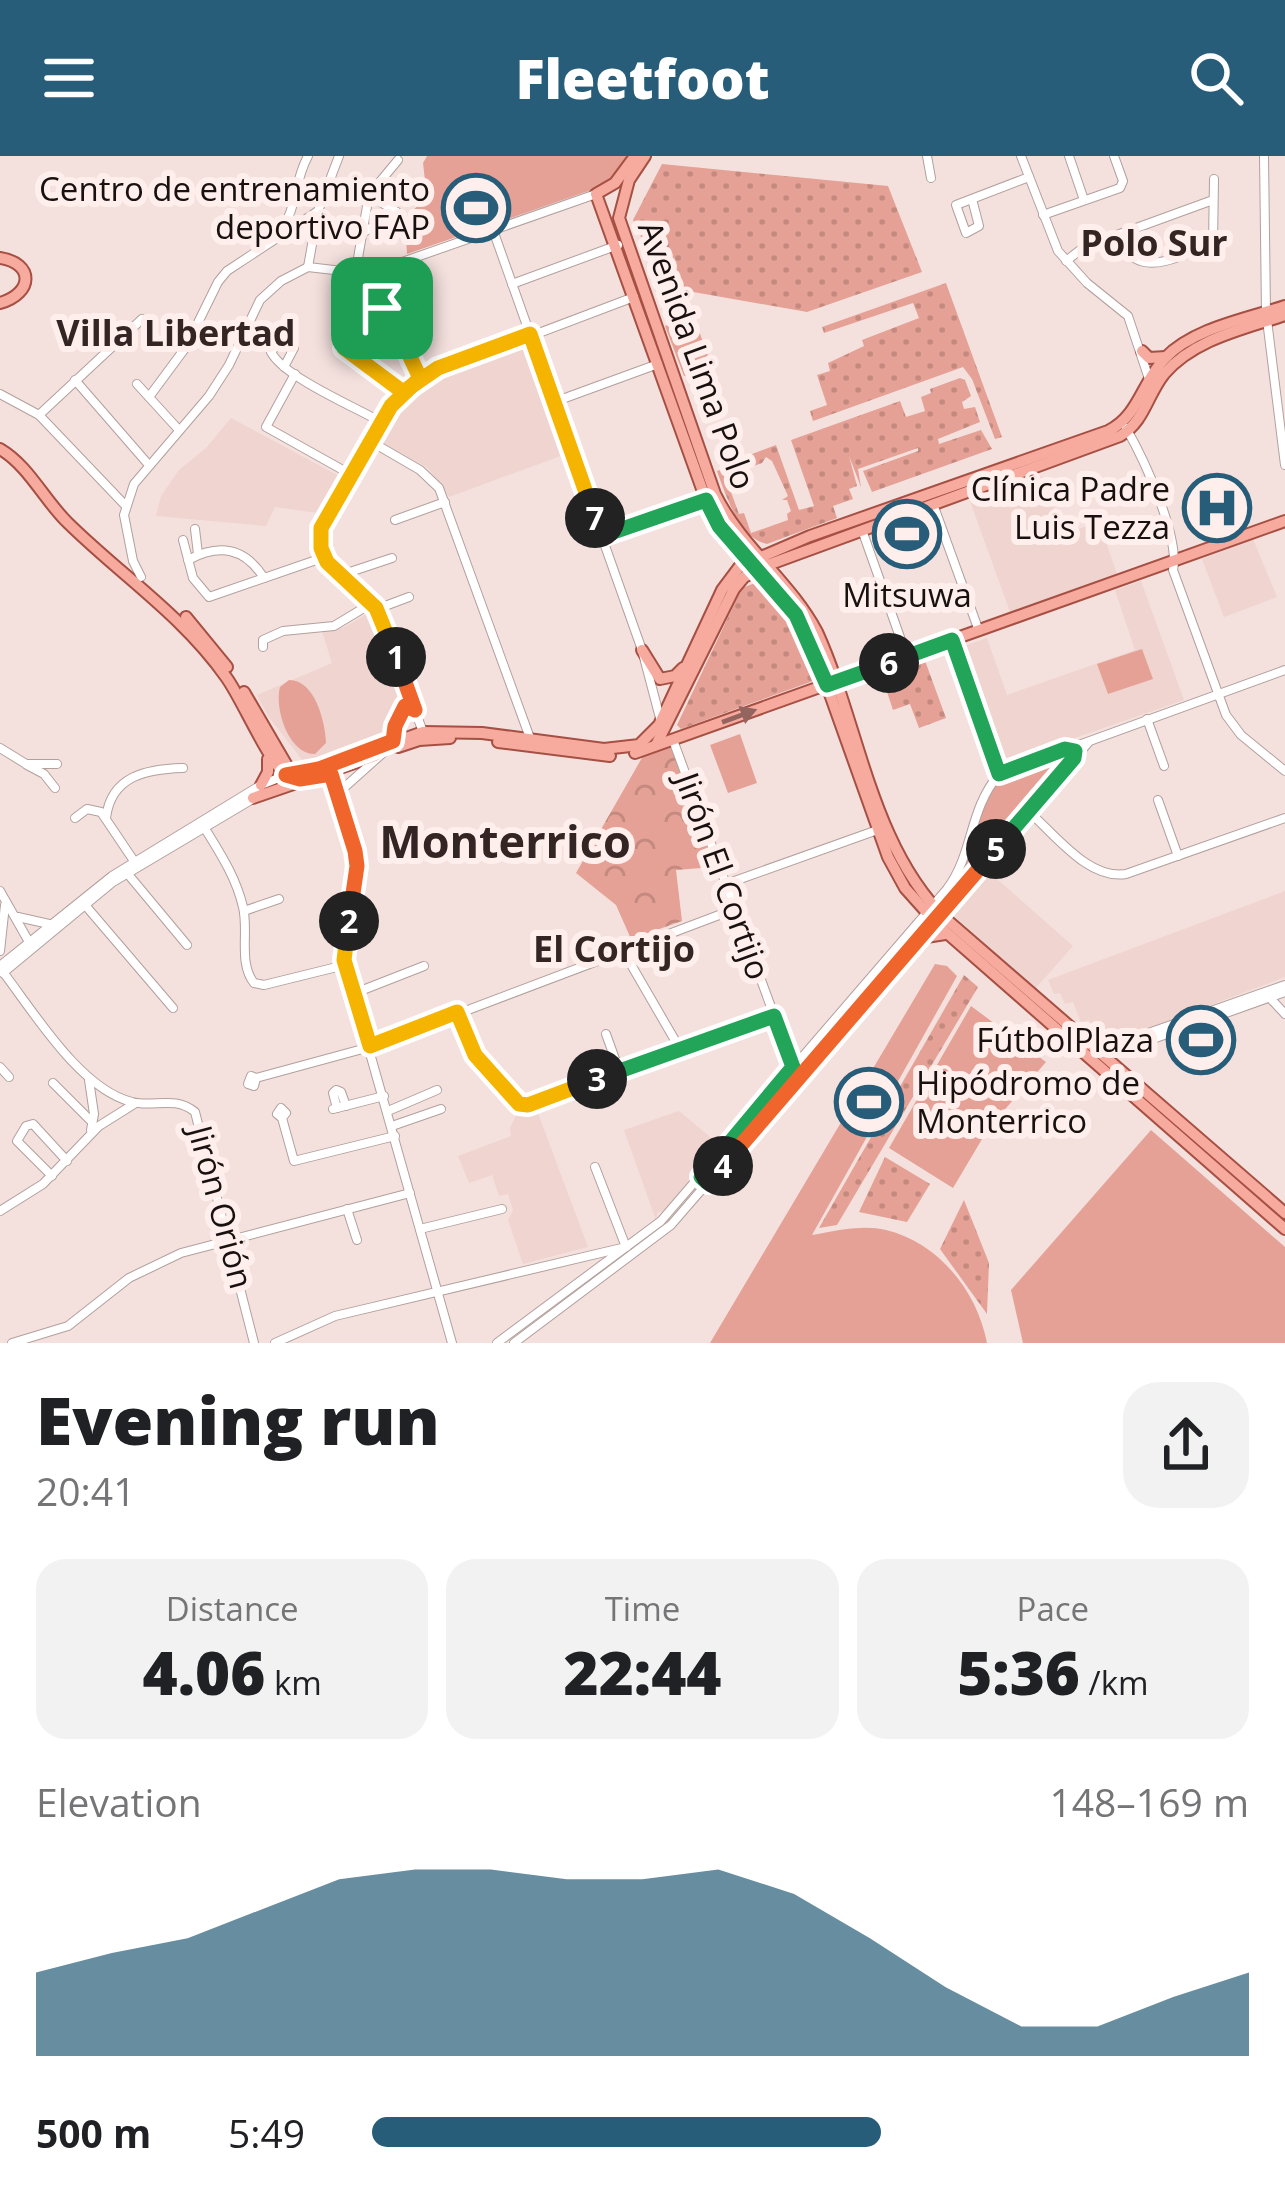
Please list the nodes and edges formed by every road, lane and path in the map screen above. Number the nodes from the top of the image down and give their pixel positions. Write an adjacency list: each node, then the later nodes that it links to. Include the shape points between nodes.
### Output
1 (308, 156): 25 (street, via 292,215)
2 (339, 156): 20 (street)
3 (635, 156): 14 (main road)
4 (645, 156): 27 (main road, Avenida Lima Polo, via 621,199)
5 (927, 156): 11 (street)
6 (1022, 156): 12 (street)
7 (1069, 156): 18 (street)
8 (1114, 156): 18 (street, via 1122,185)
9 (1264, 156): 37 (street)
10 (398, 160): 15 (street)
11 (931, 178)
12 (1029, 178): 17 (street); 21 (street)
13 (1214, 179): 19 (street)
14 (615, 183): 16 (main road); 22 (main road, Avenida Lima Polo)
15 (370, 194): 24 (street); 24 (street, via 397,212)
16 (596, 194): 22 (main road, Avenida Lima Polo); 23 (street)
17 (972, 199)
18 (1084, 200): 21 (street)
19 (1213, 200): 26 (street); 26 (street, via 1213,244 1154,264)
20 (318, 212): 25 (street); 30 (street)
21 (1043, 215): 29 (street)
22 (606, 219): 27 (main road, Avenida Lima Polo)
23 (493, 230): 31 (street); 32 (street, Jirón El Cortijo)
24 (362, 233): 31 (street)
25 (277, 237): 54 (street, via 218,282 186,347)
26 (1118, 239): 29 (street)
27 (621, 244): 32 (street); 33 (main road, Avenida Lima Polo)
28 (0, 261): 34 (main road, via 16,262 25,288 19,298)
29 (1066, 261): 40 (street, via 1124,311)
30 (308, 267): 31 (street); 61 (street, via 260,300 230,365)
31 (355, 275)
32 (512, 284): 39 (street, Jirón El Cortijo)
33 (639, 295): 39 (street); 42 (main road, Avenida Lima Polo); 52 (main road, Avenida Lima Polo)
34 (0, 300)
35 (1285, 306): 37 (main road)
36 (1285, 315): 37 (main road)
37 (1266, 317): 41 (main road, via 1202,334); 47 (street); 56 (main road, via 1190,351 1159,381)
38 (142, 320): 48 (street)
39 (530, 334): 46 (street); 55 (street, Jirón El Cortijo)
40 (1142, 351): 41 (main road); 49 (street)
41 (1166, 357): 49 (main road)
42 (658, 364): 52 (main road, Avenida Lima Polo); 55 (street)
43 (284, 367): 44 (street)
44 (295, 374): 59 (street); 66 (street, via 266,427)
45 (1285, 374): 47 (street)
46 (420, 378): 51 (street); 51 (street, via 389,312 368,314 346,352)
47 (1274, 378): 58 (street)
48 (75, 380): 57 (street); 64 (street)
49 (1149, 380): 56 (main road); 60 (main road)
50 (137, 384): 54 (street)
51 (403, 392): 59 (street)
52 (674, 393): 67 (main road, Avenida Lima Polo); 84 (main road, Avenida Lima Polo, via 716,494)
53 (0, 394): 57 (street)
54 (149, 397): 61 (street)
55 (554, 402): 75 (street, Jirón El Cortijo)
56 (1143, 414): 60 (main road)
57 (39, 415): 69 (street)
58 (1282, 420): 65 (street)
59 (381, 422): 62 (street)
60 (1125, 427): 70 (main road); 77 (main road); 83 (street)
61 (178, 429): 64 (street)
62 (370, 441): 66 (street); 68 (street, via 420,470)
63 (0, 446): 87 (main road); 108 (main road, via 68,523 199,641)
64 (148, 464): 69 (street)
65 (1285, 465)
66 (350, 474): 80 (street, via 323,521)
67 (706, 500): 75 (street); 78 (main road, Avenida Lima Polo)
68 (445, 502): 71 (street); 106 (street)
69 (124, 504): 87 (street)
70 (933, 505): 74 (main road); 91 (street)
71 (395, 520)
72 (1285, 521): 83 (main road)
73 (196, 529): 79 (street)
74 (862, 530): 77 (main road); 95 (street)
75 (602, 536): 94 (street, Jirón El Cortijo)
76 (183, 540): 82 (street)
77 (812, 542): 84 (main road)
78 (733, 543): 84 (main road, Avenida Lima Polo); 85 (main road)
79 (198, 554): 82 (street); 88 (street, via 231,549)
80 (325, 557): 86 (street); 88 (street)
81 (392, 559): 86 (street)
82 (188, 560): 88 (street, via 209,597)
83 (1175, 561): 91 (main road); 100 (street)
84 (757, 564): 85 (main road); 99 (main road, via 812,622); 101 (main road, via 734,589)
85 (735, 570): 96 (main road)
86 (340, 576): 90 (street)
87 (142, 577): 108 (main road, via 205,636)
88 (264, 578)
89 (409, 596): 90 (street)
90 (374, 606): 92 (street, via 334,626); 102 (street)
91 (979, 631): 93 (main road)
92 (274, 638)
93 (952, 640): 95 (main road); 121 (street)
94 (642, 650): 96 (main road, via 660,679); 98 (street, Jirón El Cortijo)
95 (907, 656): 99 (main road)
96 (689, 661): 101 (main road)
97 (1285, 670): 100 (street)
98 (652, 682): 101 (street); 105 (street, Jirón El Cortijo)
99 (832, 683): 105 (main road, one-way to 99); 136 (main road)
100 (1217, 694): 103 (street); 119 (street, via 1241,735)
101 (677, 697): 105 (main road); 105 (main road, via 666,711)
102 (415, 710): 104 (street); 109 (street, via 405,706)
103 (1148, 719): 107 (street); 117 (street)
104 (423, 732): 106 (main road); 109 (main road)
105 (666, 732): 106 (main road, via 622,749); 112 (main road, via 650,748 622,756 464,737); 140 (street, Jirón El Cortijo)
106 (530, 738)
107 (1094, 738): 111 (street); 113 (street)
108 (269, 741): 114 (main road, via 307,766); 122 (main road); 124 (main road)
109 (393, 741): 114 (main road)
110 (0, 748): 115 (street)
111 (1065, 749): 113 (street); 121 (street)
112 (383, 752): 120 (main road); 126 (street)
113 (1074, 758): 131 (street)
114 (344, 760): 122 (main road)
115 (26, 764): 116 (street); 125 (street)
116 (57, 764)
117 (1164, 766)
118 (183, 768): 129 (street, via 141,772)
119 (1285, 771)
120 (331, 774): 123 (main road); 126 (street)
121 (999, 774): 145 (street, via 975,811 963,863)
122 (286, 775): 123 (main road); 124 (street); 127 (street)
123 (316, 778): 127 (main road)
124 (261, 785): 138 (street)
125 (55, 788)
126 (337, 794): 155 (street, via 357,866)
127 (253, 798): 135 (street)
128 (1158, 800): 137 (street)
129 (108, 802): 130 (street); 133 (street)
130 (94, 809): 132 (street); 133 (street)
131 (1028, 811): 137 (street, via 1102,873 1126,874); 145 (street)
132 (75, 818)
133 (106, 818): 138 (street)
134 (1285, 818): 137 (street)
135 (204, 827): 139 (street); 146 (street)
136 (882, 828): 140 (street); 145 (main road)
137 (1178, 856)
138 (134, 861): 147 (street)
139 (127, 873): 142 (street); 150 (street)
140 (726, 884): 144 (street, Jirón El Cortijo)
141 (279, 898): 146 (street)
142 (85, 904): 151 (street); 161 (street)
143 (6, 905): 147 (street, via 28,922); 151 (street); 153 (street)
144 (735, 909): 152 (street); 164 (street, Jirón El Cortijo)
145 (937, 909): 148 (main road); 149 (street); 154 (main road); 168 (street)
146 (244, 911): 155 (street, via 246,970 254,983)
147 (51, 924): 151 (street)
148 (949, 934): 149 (main road); 154 (main road)
149 (920, 938): 174 (street)
150 (187, 945)
151 (27, 948): 157 (street)
152 (622, 950): 162 (street); 167 (street)
153 (0, 951)
154 (987, 961): 170 (main road); 185 (main road)
155 (345, 965): 159 (street)
156 (424, 966): 159 (street)
157 (1, 971): 176 (street, Jirón Orión)
158 (1285, 989): 160 (street)
159 (355, 993): 166 (street)
160 (1269, 994): 163 (street); 170 (street)
161 (173, 1008)
162 (457, 1012): 166 (street); 173 (street, via 475,1055 519,1104)
163 (1285, 1014)
164 (774, 1016): 167 (street); 169 (street, Jirón El Cortijo)
165 (606, 1034): 173 (street)
166 (370, 1046): 177 (street); 180 (street)
167 (680, 1049): 173 (street)
168 (806, 1052): 169 (street); 172 (street)
169 (788, 1053): 172 (street, Jirón El Cortijo)
170 (1101, 1053): 198 (main road)
171 (0, 1067): 175 (street)
172 (793, 1067): 174 (street, Jirón El Cortijo); 193 (street)
173 (619, 1070)
174 (802, 1076): 193 (street)
175 (9, 1077)
176 (89, 1078): 181 (street, Jirón Orión); 187 (street)
177 (256, 1078)
178 (52, 1083): 187 (street)
179 (437, 1090): 184 (street)
180 (384, 1096): 182 (street); 184 (street)
181 (135, 1103): 189 (street); 202 (street, Jirón Orión, via 179,1102 195,1112)
182 (339, 1108)
183 (441, 1109): 188 (street)
184 (388, 1111): 188 (street)
185 (1154, 1113): 200 (main road); 201 (main road)
186 (282, 1118): 188 (street, via 294,1161)
187 (93, 1123): 189 (street)
188 (394, 1131): 194 (street)
189 (90, 1135): 190 (street)
190 (68, 1161): 192 (street); 192 (street, via 33,1124 26,1126 17,1142)
191 (595, 1167): 204 (street)
192 (52, 1176): 197 (street)
193 (705, 1180): 204 (street)
194 (411, 1193): 195 (street); 199 (street)
195 (347, 1209): 202 (street); 203 (street)
196 (502, 1209): 199 (street)
197 (0, 1211)
198 (1285, 1216)
199 (421, 1229): 207 (street)
200 (1285, 1229)
201 (1285, 1238)
202 (231, 1240): 208 (street, via 154,1263 57,1335); 209 (street, Jirón Orión)
203 (357, 1240)
204 (629, 1251): 205 (street); 206 (street); 213 (street)
205 (585, 1254): 206 (street); 207 (street)
206 (592, 1274): 212 (street)
207 (437, 1289): 210 (street, via 335,1316); 211 (street)
208 (12, 1343)
209 (254, 1343)
210 (281, 1343)
211 (452, 1343)
212 (497, 1343)
213 (514, 1343)

